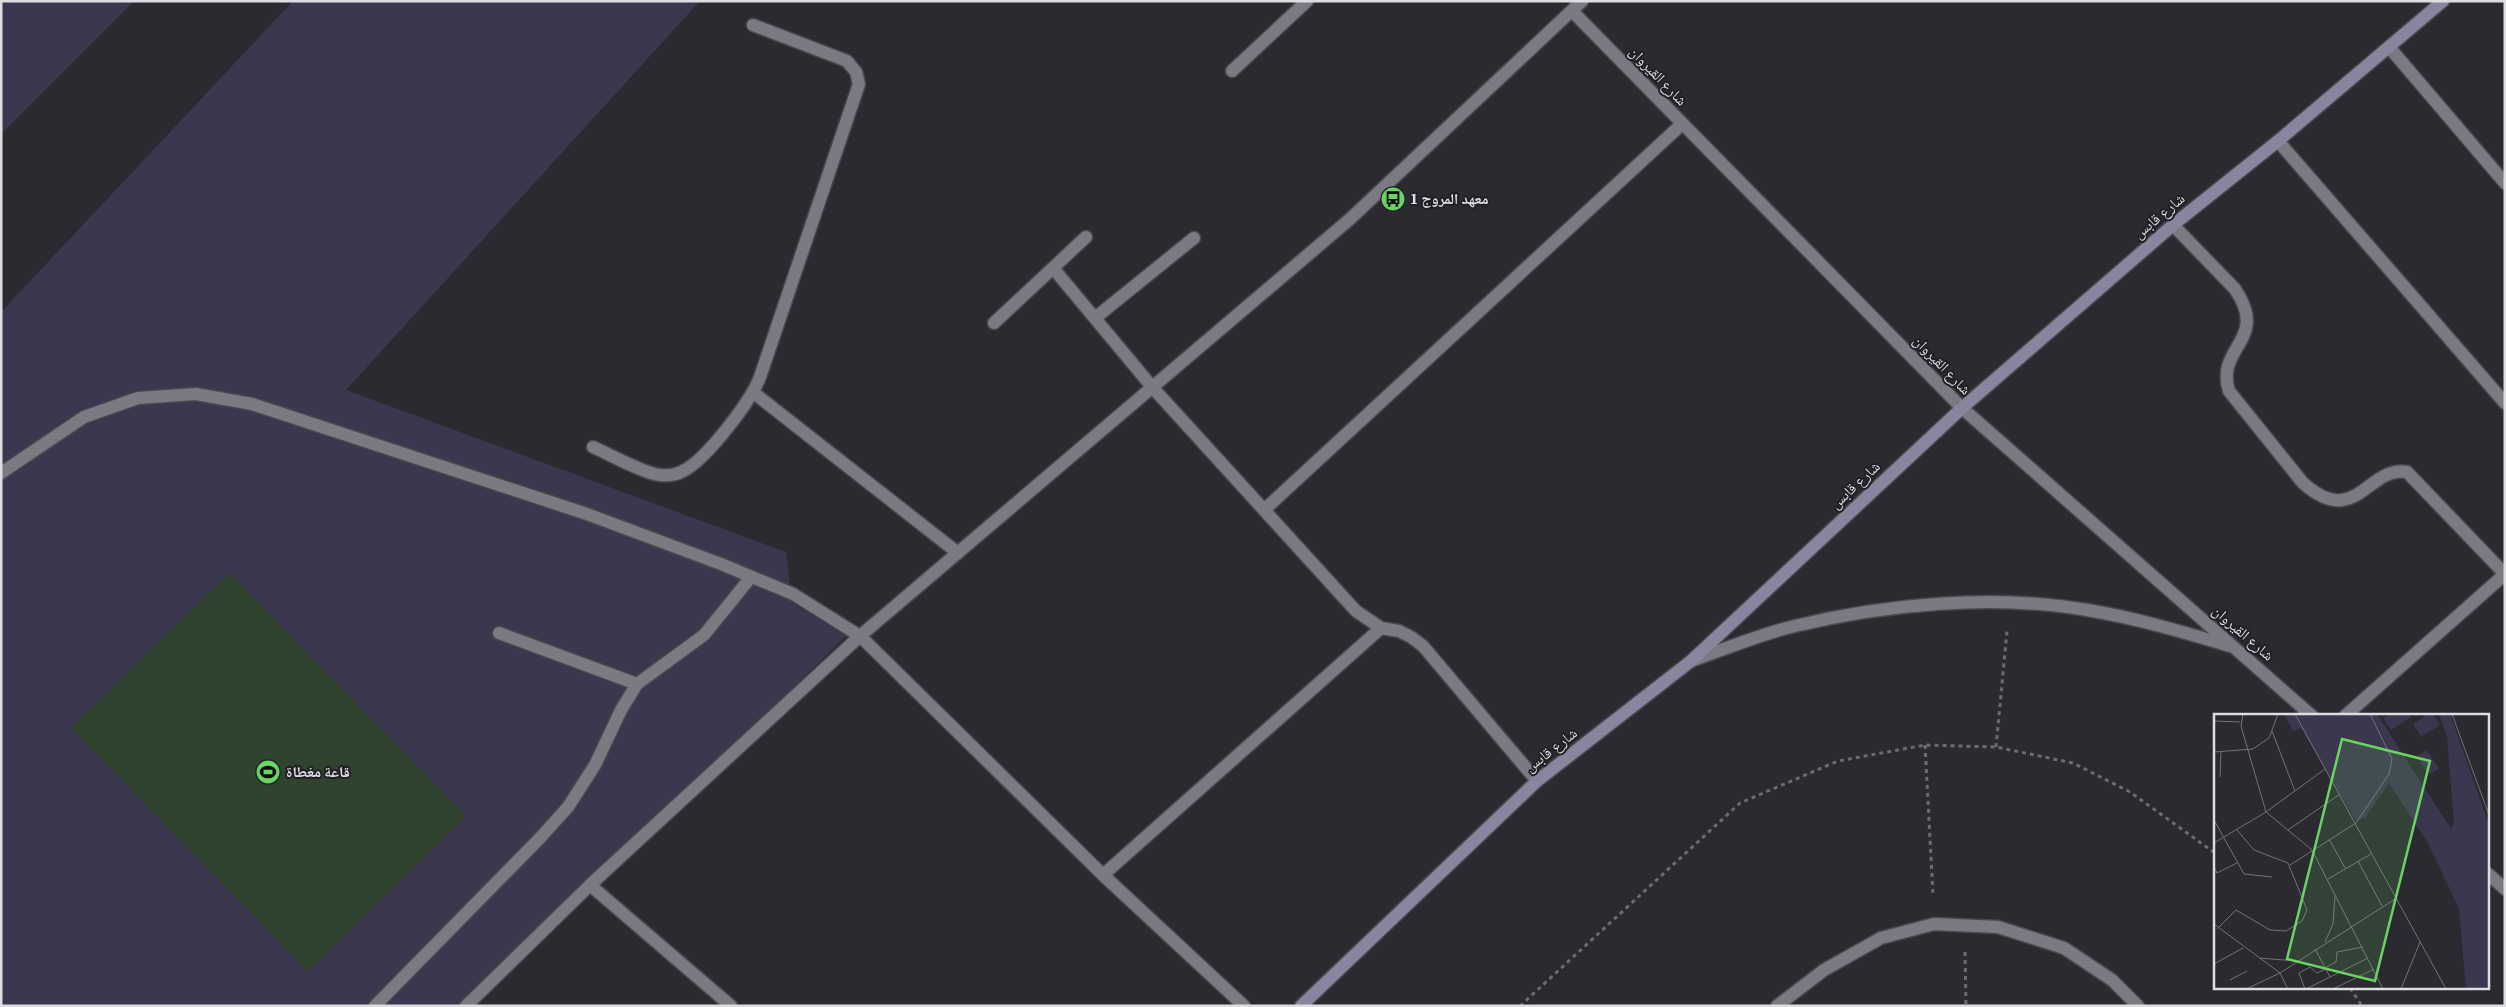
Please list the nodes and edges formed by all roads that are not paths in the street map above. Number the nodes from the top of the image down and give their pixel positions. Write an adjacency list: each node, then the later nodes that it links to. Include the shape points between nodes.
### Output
1 (1307, 1): 7 (street)
2 (1582, 1): 4 (street)
3 (2443, 1): 6 (street, شارع قابس)
4 (1572, 11): 8 (street, شارع القيروان); 17 (street, via 1350,219)
5 (753, 25): 18 (street, via 848,61 859,84)
6 (2389, 47): 9 (street, شارع قابس); 10 (street)
7 (1232, 71)
8 (1682, 124): 20 (street, شارع القيروان); 23 (street)
9 (2278, 141): 11 (street, شارع قابس); 19 (street)
10 (2505, 183)
11 (2174, 225): 20 (street, شارع قابس); 25 (street, via 2243,300 2247,328 2226,368 2225,379 2229,391 2303,483 2314,493 2342,500 2356,496 2390,472 2407,472)
12 (1086, 237): 14 (street)
13 (1194, 238): 15 (street)
14 (1053, 268): 15 (street); 16 (street)
15 (1095, 318): 17 (street)
16 (994, 323)
17 (1153, 388): 23 (street); 24 (street)
18 (754, 393): 21 (street, via 693,465 682,472 658,475); 24 (street)
19 (2505, 403)
20 (1962, 408): 30 (street, شارع القيروان); 31 (street, شارع قابس)
21 (593, 447)
22 (1, 473): 26 (street, via 84,417 138,398 196,394 252,404 475,476)
23 (1264, 510): 27 (street, via 1356,611)
24 (958, 553): 29 (street)
25 (2505, 574): 34 (street)
26 (751, 576): 29 (street, via 793,594); 32 (street, via 704,635)
27 (1381, 628): 35 (street, via 1399,631 1423,646); 37 (street)
28 (499, 632): 32 (street)
29 (860, 636): 37 (street); 38 (street)
30 (2235, 648): 31 (street, via 2162,625 2086,610 2009,603 1900,606 1794,626); 33 (street, شارع القيروان)
31 (1691, 661): 35 (street, شارع قابس)
32 (637, 684): 40 (street, via 621,710 596,765 568,807)
33 (2310, 714)
34 (2347, 714)
35 (1537, 781): 44 (street, شارع قابس)
36 (2488, 874): 39 (street)
37 (1103, 875): 43 (street)
38 (590, 885): 41 (street); 42 (street)
39 (2504, 891)
40 (375, 1006)
41 (466, 1006)
42 (731, 1006)
43 (1244, 1006)
44 (1301, 1006)
45 (1777, 1006): 46 (street, via 1824,970 1881,938 1934,924 1998,927 2064,948 2112,980)
46 (2138, 1006)

